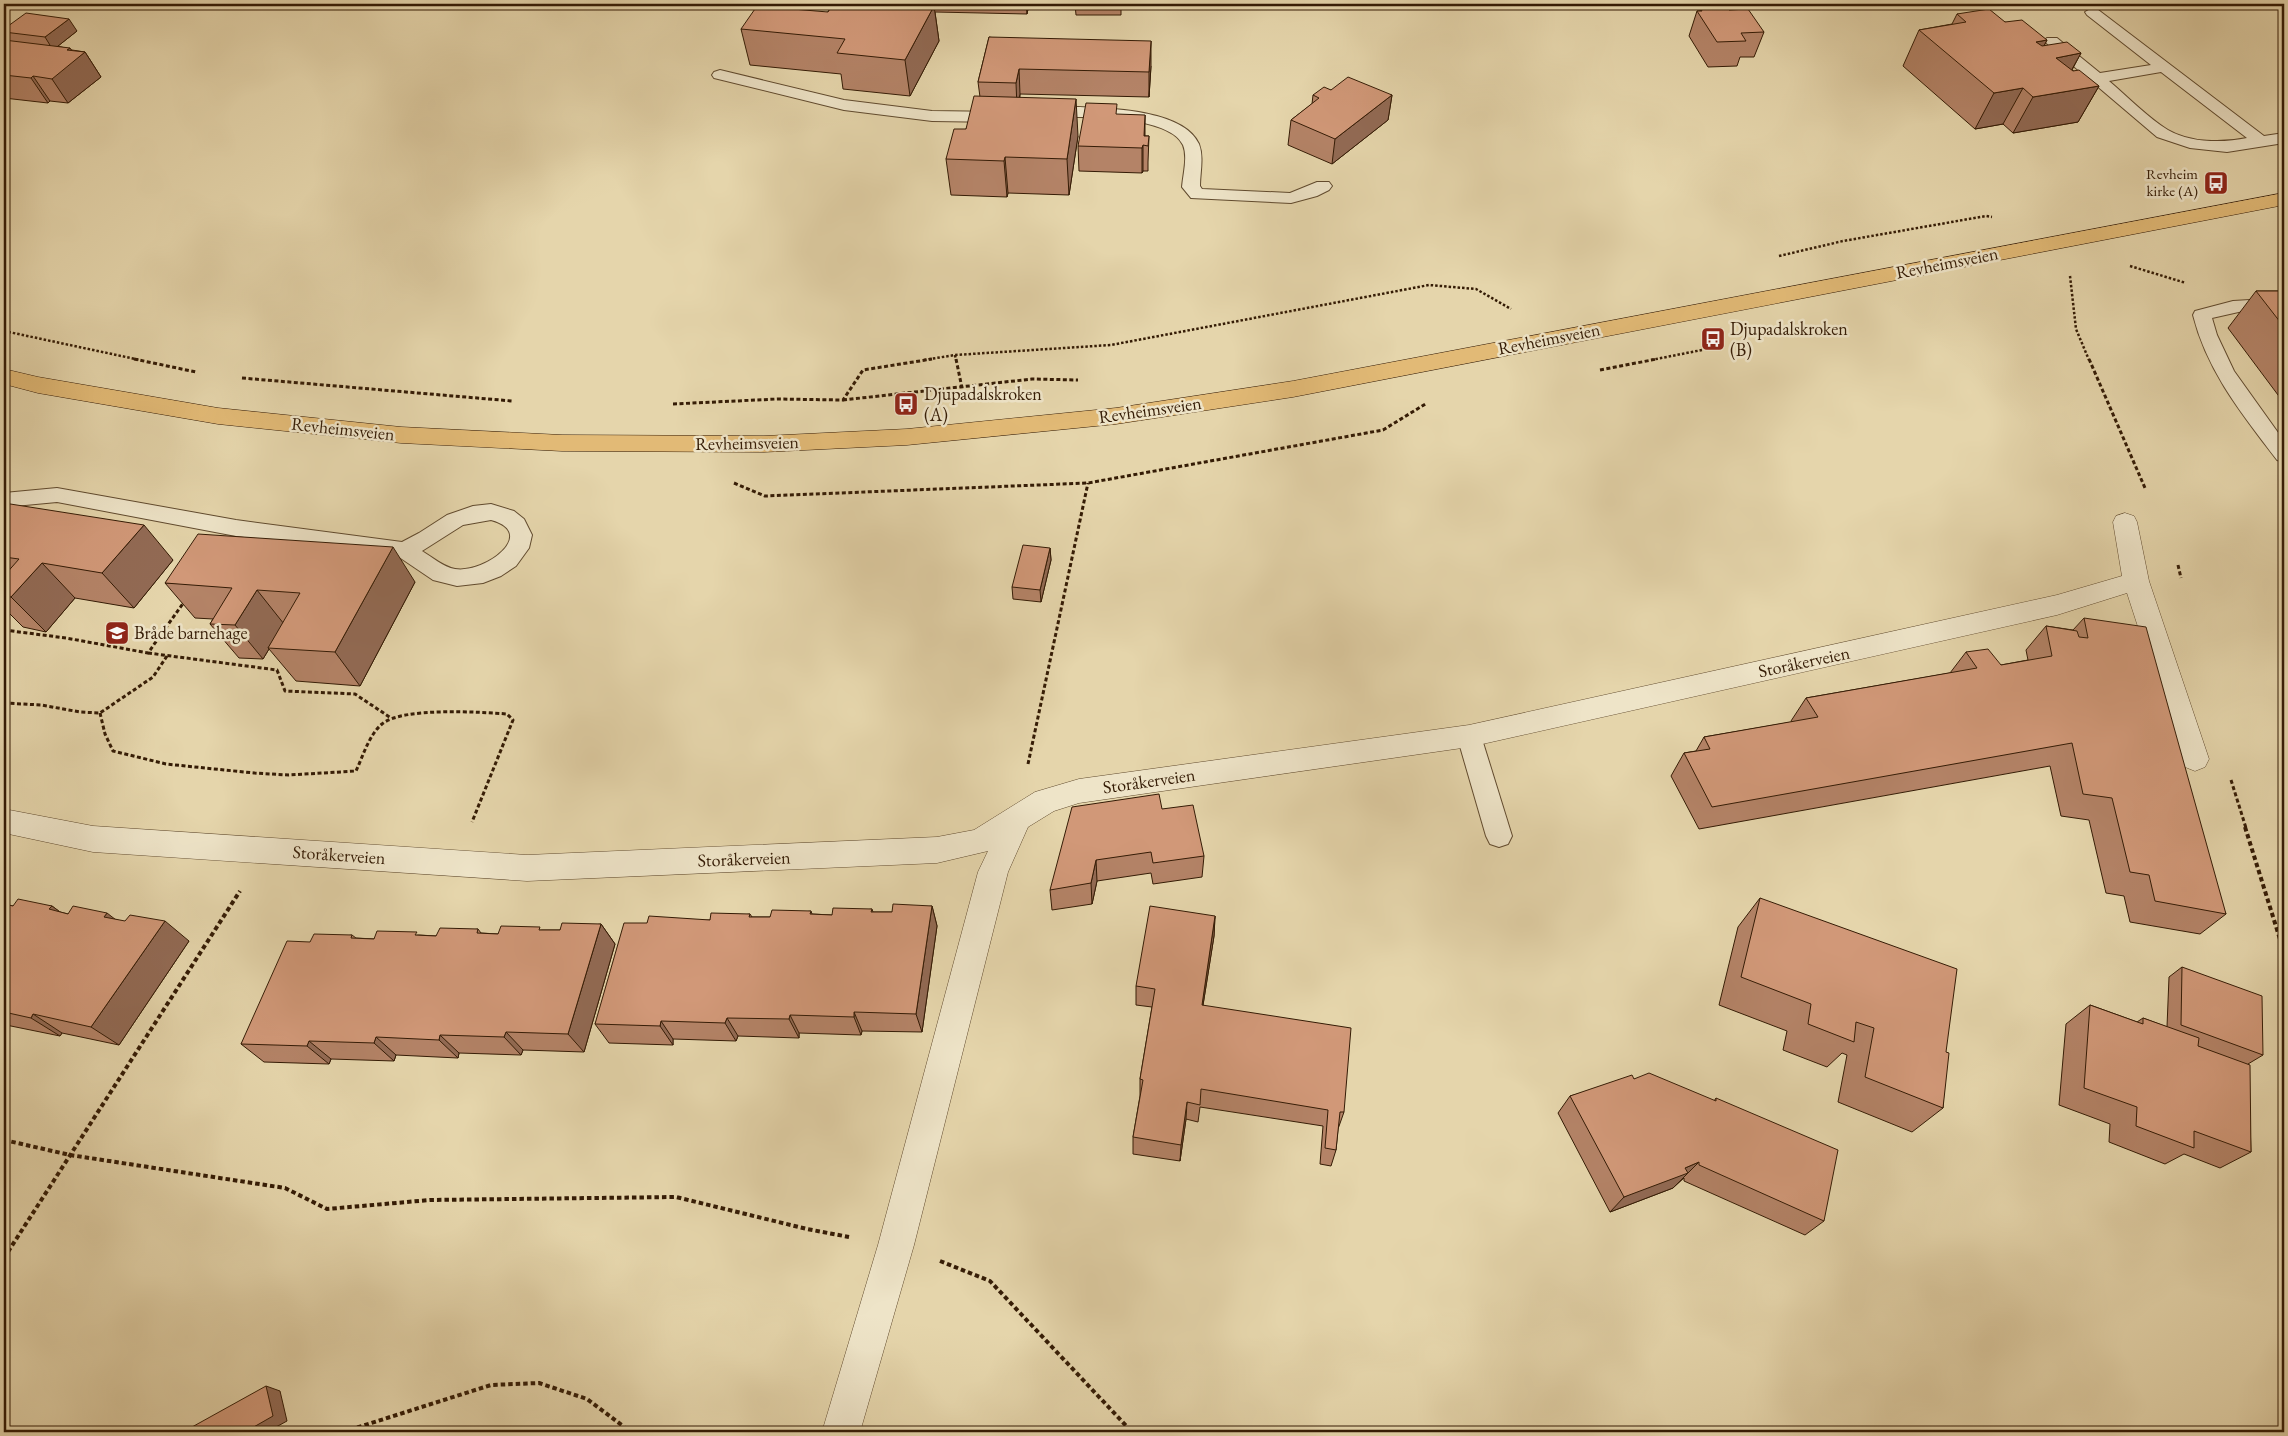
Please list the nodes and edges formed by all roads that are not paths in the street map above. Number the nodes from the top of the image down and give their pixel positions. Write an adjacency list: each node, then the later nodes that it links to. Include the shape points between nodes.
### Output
1 (2092, 12): 3 (lane)
2 (2052, 41): 5 (lane)
3 (2166, 67): 5 (lane); 7 (lane)
4 (720, 75): 8 (lane, via 844,105 932,116 1024,116 1074,111 1144,118 1176,129 1190,140 1191,187 1197,194 1291,198)
5 (2098, 78): 7 (lane, via 2163,134 2190,143 2227,147)
6 (2284, 138): 7 (lane)
7 (2261, 141)
8 (1323, 186)
9 (2284, 199): 11 (main road, Revheimsveien, via 1293,389 1116,416 907,437 745,444 562,444 401,435 218,416 38,386)
10 (2284, 304): 12 (lane, via 2246,304 2202,315 2206,336 2219,366)
11 (4, 376)
12 (2284, 455)
13 (4, 500): 15 (lane, via 57,495 236,528)
14 (2125, 522): 16 (street)
15 (404, 550): 15 (lane, via 441,574 457,578 475,577 508,560 518,548 521,535 516,524 506,516 490,512 473,514 455,520)
16 (2136, 581): 17 (street, Storåkerveien, via 2057,606); 18 (street)
17 (1469, 736): 19 (street, Storåkerveien, via 1078,792 1045,802); 21 (lane)
18 (2195, 759)
19 (1016, 820): 20 (street, Storåkerveien, via 980,841 937,850 527,868 93,839); 22 (street, via 993,872 896,1246)
20 (4, 821)
21 (1499, 836)
22 (841, 1432)

